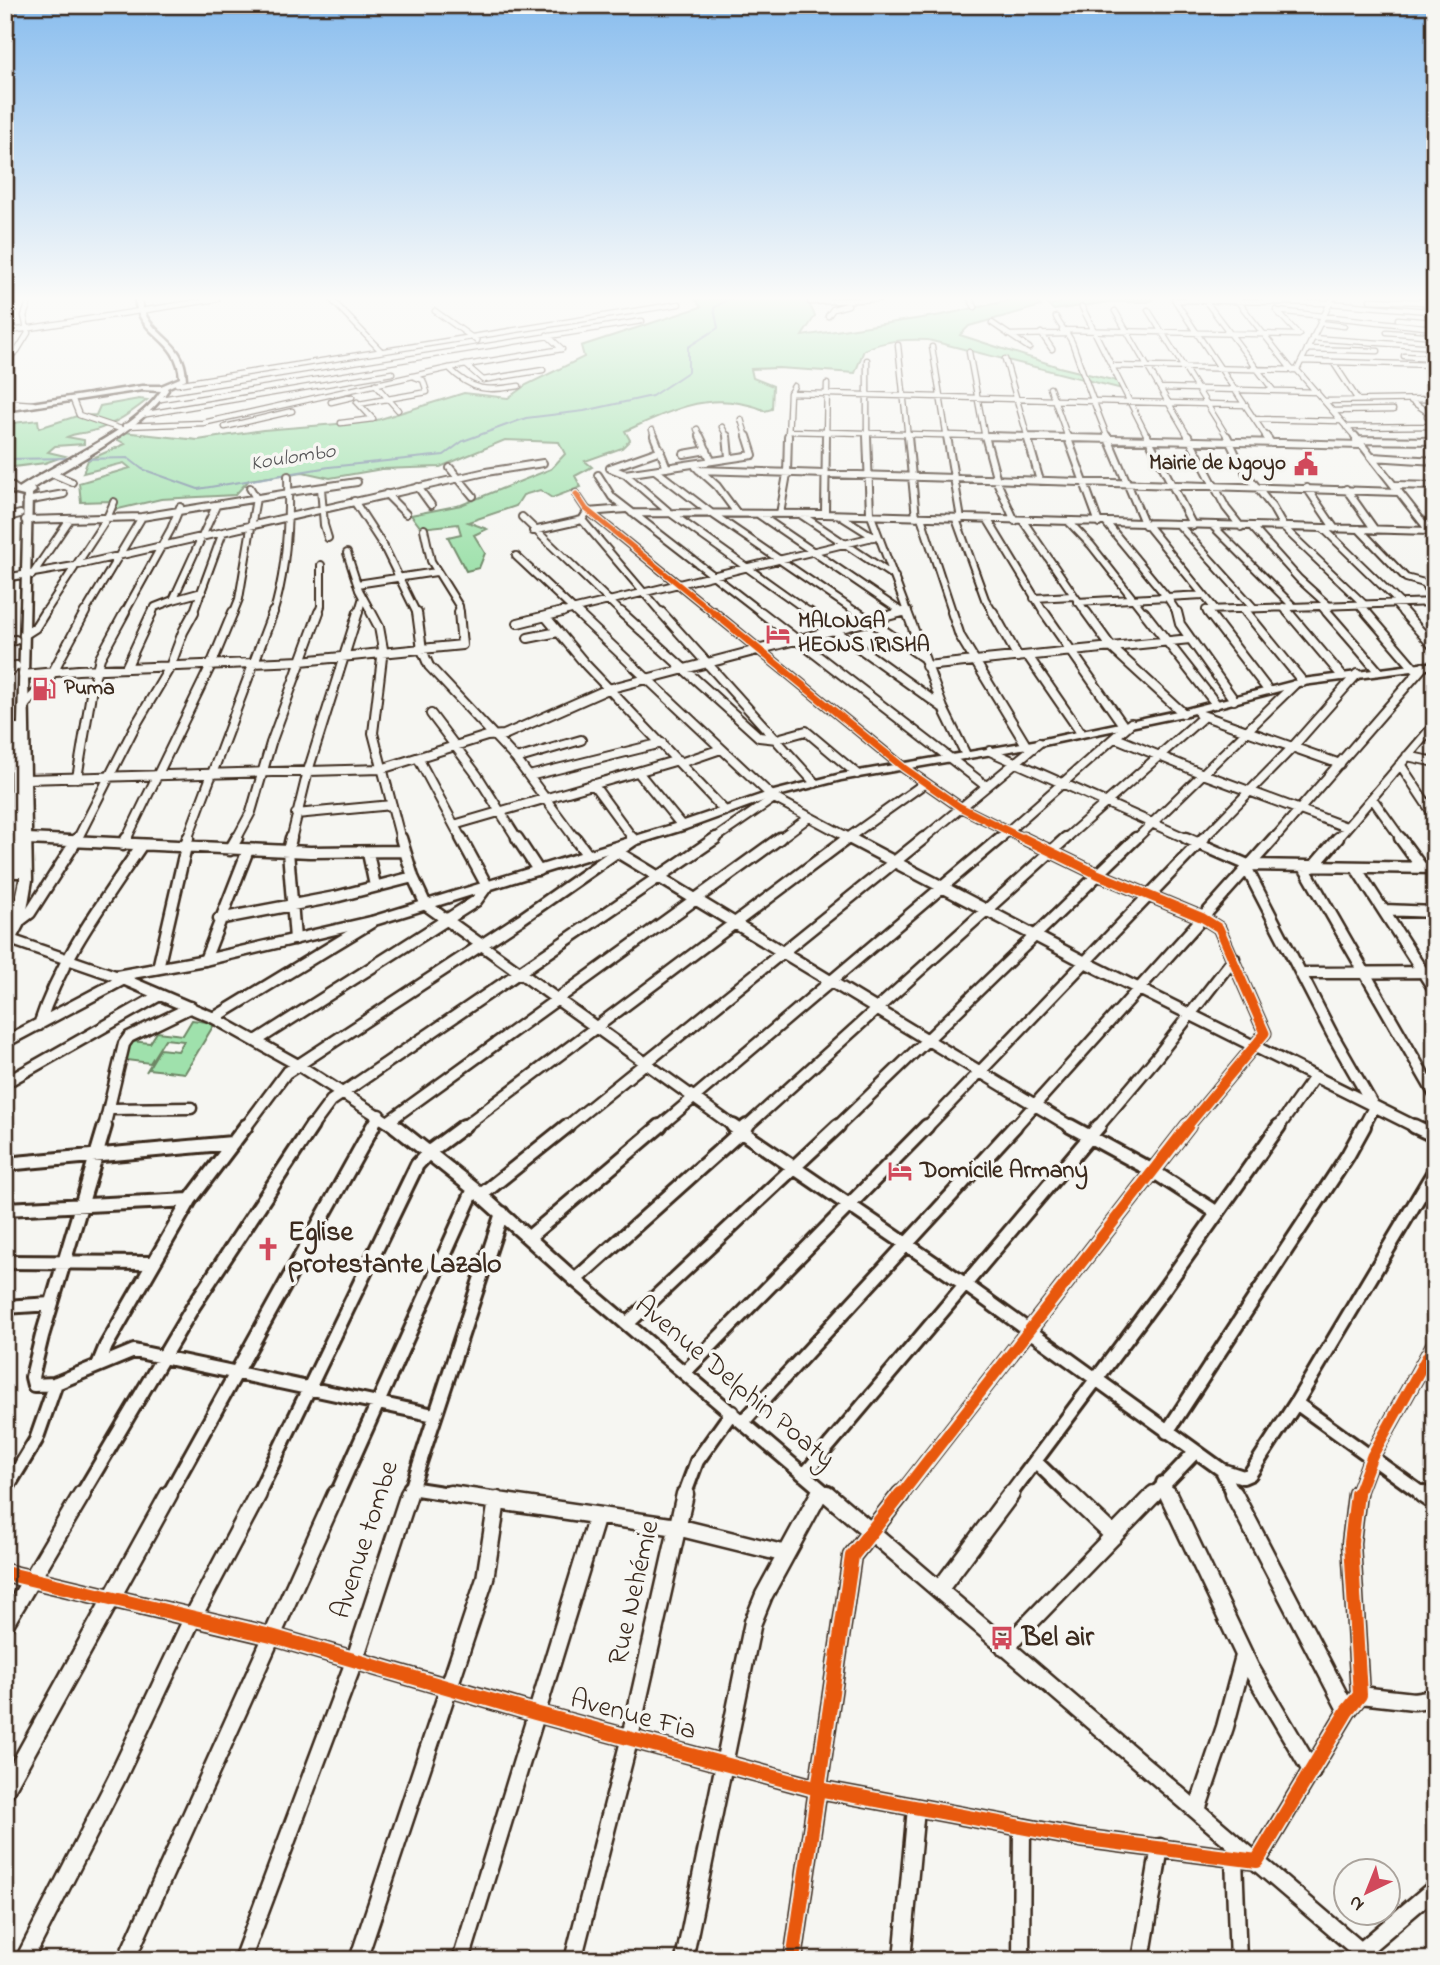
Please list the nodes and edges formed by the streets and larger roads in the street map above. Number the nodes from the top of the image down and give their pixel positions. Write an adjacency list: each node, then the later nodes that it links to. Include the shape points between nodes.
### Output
1 (1236, 390): 49 (street)
2 (126, 391): 35 (street)
3 (165, 391): 31 (street)
4 (208, 391): 31 (street)
5 (257, 391): 26 (street)
6 (287, 391): 26 (street)
7 (347, 391): 28 (street); 52 (street)
8 (381, 391): 36 (street)
9 (427, 391): 36 (street)
10 (828, 391): 25 (street)
11 (865, 391): 27 (street)
12 (902, 391): 29 (street)
13 (941, 391): 30 (street)
14 (976, 391): 32 (street)
15 (1014, 391): 37 (street)
16 (1051, 391): 39 (street)
17 (1088, 391): 40 (street)
18 (1124, 391): 43 (street)
19 (1162, 391): 44 (street)
20 (1199, 391): 48 (street)
21 (1288, 391): 23 (street)
22 (1353, 391): 38 (street)
23 (1317, 392): 41 (street)
24 (790, 393): 25 (street); 72 (street)
25 (828, 394): 27 (street); 74 (street)
26 (260, 395): 46 (street); 52 (street)
27 (865, 396): 29 (street); 75 (street)
28 (352, 397): 47 (street); 58 (street)
29 (903, 397): 30 (street); 76 (street)
30 (942, 398): 32 (street); 77 (street)
31 (161, 399): 57 (street)
32 (978, 399): 37 (street); 78 (street)
33 (1409, 399): 34 (street); 38 (street); 64 (street, via 1432,415 1427,416)
34 (1435, 399)
35 (73, 400): 45 (street); 66 (street, via 79,415)
36 (389, 400): 47 (street); 53 (street)
37 (1017, 400): 39 (street); 79 (street)
38 (1360, 400): 41 (street); 54 (street)
39 (1055, 401): 40 (street); 80 (street)
40 (1092, 401): 43 (street); 81 (street)
41 (1325, 401): 56 (street)
42 (5, 402): 45 (street)
43 (1129, 402): 44 (street); 82 (street)
44 (1169, 403): 48 (street); 84 (street)
45 (33, 404): 50 (street)
46 (212, 404): 51 (street); 59 (street)
47 (359, 404): 63 (street, via 373,419)
48 (1206, 404): 49 (street); 85 (street)
49 (1246, 405): 61 (street)
50 (5, 409)
51 (174, 410): 57 (street); 65 (street)
52 (270, 410): 58 (street); 59 (street)
53 (398, 410)
54 (1373, 410): 55 (street); 56 (street); 69 (street)
55 (1393, 410)
56 (1334, 411): 62 (street)
57 (141, 415): 66 (street)
58 (274, 416): 59 (street, via 227,429)
59 (220, 419): 65 (street)
60 (741, 419): 91 (street, via 754,454)
61 (1255, 419): 62 (street); 87 (street)
62 (1340, 421): 68 (street)
63 (341, 424)
64 (1435, 424): 69 (street)
65 (159, 425): 66 (street); 73 (street)
66 (123, 427): 103 (street)
67 (722, 427): 91 (street, via 729,440)
68 (1346, 427): 69 (street); 86 (street)
69 (1392, 428)
70 (697, 429): 89 (street)
71 (652, 430): 88 (street)
72 (788, 431): 74 (street); 105 (street)
73 (153, 432)
74 (827, 432): 75 (street); 107 (street)
75 (867, 433): 76 (street); 109 (street)
76 (906, 434): 77 (street); 111 (street)
77 (948, 435): 78 (street); 112 (street)
78 (986, 436): 79 (street); 113 (street)
79 (1028, 437): 80 (street); 114 (street)
80 (1068, 438): 81 (street); 117 (street)
81 (1110, 439): 82 (street); 118 (street)
82 (1149, 440): 84 (street); 119 (street)
83 (1435, 441): 86 (street)
84 (1191, 442): 85 (street); 121 (street)
85 (1231, 442): 87 (street); 124 (street)
86 (1358, 442): 87 (street); 92 (street)
87 (1271, 443)
88 (661, 450): 99 (street); 104 (street, via 610,468)
89 (707, 450): 90 (street); 93 (street)
90 (684, 454)
91 (729, 457): 93 (street)
92 (1373, 457): 94 (street); 120 (street)
93 (711, 460): 97 (street)
94 (1435, 461)
95 (482, 463): 102 (street)
96 (543, 463): 102 (street)
97 (694, 464): 99 (street); 101 (street)
98 (450, 468): 110 (street)
99 (667, 468): 100 (street)
100 (656, 470): 104 (street); 147 (street)
101 (699, 470): 105 (street); 148 (street)
102 (486, 472): 110 (street)
103 (51, 474): 116 (street); 131 (street)
104 (625, 474): 146 (street)
105 (787, 474): 107 (street); 151 (street)
106 (598, 475): 145 (street, via 611,497)
107 (824, 475): 109 (street); 153 (street)
108 (288, 476): 129 (street)
109 (868, 477): 111 (street); 155 (street)
110 (459, 478): 123 (street); 136 (street)
111 (912, 478): 112 (street); 160 (street)
112 (954, 479): 113 (street); 163 (street)
113 (999, 480): 114 (street); 166 (street, via 1005,505)
114 (1040, 481): 117 (street)
115 (5, 482): 131 (street)
116 (72, 482)
117 (1085, 482): 118 (street); 169 (street)
118 (1127, 483): 119 (street); 171 (street)
119 (1171, 484): 121 (street); 173 (street)
120 (1395, 485): 122 (street); 130 (street)
121 (1216, 486): 124 (street); 175 (street)
122 (1435, 486)
123 (418, 487): 133 (street); 140 (street)
124 (1258, 487): 127 (street); 177 (street)
125 (250, 488): 137 (street)
126 (321, 488): 129 (street); 138 (street, via 356,480); 142 (street)
127 (1307, 488): 128 (street); 180 (street)
128 (1346, 489): 130 (street); 182 (street)
129 (289, 492): 137 (street); 156 (street)
130 (1399, 492): 184 (street)
131 (23, 493): 132 (street); 135 (street); 157 (street)
132 (64, 494)
133 (386, 494): 138 (street); 150 (street)
134 (576, 494): 144 (street)
135 (5, 496)
136 (473, 496)
137 (256, 498): 141 (street); 170 (street)
138 (358, 500): 142 (street); 202 (street)
139 (114, 502): 161 (street)
140 (431, 505)
141 (216, 506): 143 (street); 186 (street)
142 (324, 508): 156 (street); 188 (street)
143 (180, 510): 158 (street); 191 (street)
144 (590, 511): 145 (street); 164 (street); 206 (street)
145 (629, 511): 146 (street); 203 (street)
146 (669, 512): 147 (street); 199 (street)
147 (712, 513): 148 (street); 196 (street)
148 (737, 513): 149 (street)
149 (758, 513): 151 (street); 192 (street)
150 (405, 514)
151 (779, 514): 152 (street)
152 (800, 514): 153 (street); 190 (street)
153 (825, 514): 154 (street)
154 (838, 514): 155 (street); 187 (street)
155 (870, 515): 160 (street); 187 (street)
156 (289, 516): 170 (street); 249 (street, via 284,575)
157 (22, 517): 162 (street); 168 (street, via 12,516); 201 (street)
158 (142, 517): 161 (street); 194 (street)
159 (522, 517): 183 (street)
160 (918, 517): 163 (street); 248 (street, via 954,622)
161 (107, 518): 162 (street); 198 (street)
162 (70, 519): 201 (street)
163 (959, 519): 165 (street); 246 (street, via 985,599)
164 (582, 520): 183 (street); 208 (street)
165 (988, 520): 166 (street); 212 (street)
166 (1019, 521): 167 (street); 214 (street)
167 (1069, 522): 169 (street); 213 (street)
168 (5, 524)
169 (1103, 524): 171 (street); 211 (street)
170 (252, 525): 185 (street); 252 (street, via 239,599)
171 (1146, 525): 172 (street); 209 (street)
172 (1179, 525): 173 (street); 223 (street)
173 (1193, 526): 174 (street)
174 (1213, 526): 175 (street); 221 (street)
175 (1241, 527): 176 (street)
176 (1252, 527): 177 (street); 222 (street)
177 (1284, 528): 179 (street); 219 (street)
178 (424, 529): 200 (street)
179 (1324, 529): 180 (street); 218 (street)
180 (1335, 529): 181 (street)
181 (1359, 529): 182 (street); 217 (street, via 1406,578 1424,583)
182 (1375, 530): 184 (street)
183 (533, 531): 216 (street)
184 (1430, 531): 189 (street)
185 (223, 532): 186 (street); 207 (street)
186 (203, 536): 191 (street); 215 (street)
187 (875, 536): 190 (street); 204 (street)
188 (328, 538)
189 (1435, 538)
190 (845, 544): 192 (street); 204 (street)
191 (161, 547): 194 (street); 258 (street)
192 (816, 552): 196 (street); 227 (street)
193 (347, 553): 205 (street)
194 (120, 556): 198 (street); 259 (street)
195 (516, 556): 226 (street)
196 (782, 561): 199 (street); 229 (street)
197 (321, 565): 247 (street, via 321,606)
198 (74, 566): 201 (street); 234 (street, via 35,628)
199 (750, 569): 203 (street); 231 (street)
200 (436, 572): 202 (street); 241 (street, via 459,606 463,644)
201 (19, 577): 234 (street)
202 (399, 577): 205 (street); 241 (street, via 417,612)
203 (715, 577): 206 (street); 235 (street)
204 (895, 578): 227 (street)
205 (357, 584): 210 (street)
206 (681, 585): 208 (street); 238 (street)
207 (202, 592): 215 (street); 254 (street)
208 (644, 594): 216 (street); 250 (street)
209 (1203, 595): 211 (street); 224 (street)
210 (363, 597): 243 (street, via 380,627); 245 (street)
211 (1167, 597): 213 (street); 236 (street)
212 (1034, 598): 214 (street); 242 (street)
213 (1133, 598): 214 (street); 237 (street)
214 (1075, 599): 239 (street)
215 (173, 600): 255 (street, via 155,607)
216 (609, 602): 226 (street); 256 (street)
217 (1434, 602): 218 (street)
218 (1399, 605): 219 (street); 240 (street)
219 (1363, 606): 222 (street); 253 (street)
220 (1283, 607): 221 (street); 223 (street); 263 (street)
221 (1294, 607): 222 (street)
222 (1326, 607): 260 (street)
223 (1254, 608): 225 (street)
224 (1215, 609): 225 (street); 267 (street, via 1206,610)
225 (1243, 609): 265 (street)
226 (573, 611): 228 (street); 264 (street)
227 (905, 612): 229 (street); 251 (street)
228 (546, 617): 230 (street); 232 (street)
229 (868, 621): 231 (street); 251 (street)
230 (518, 623)
231 (833, 629): 235 (street); 271 (street)
232 (558, 632): 233 (street); 266 (street)
233 (528, 638)
234 (15, 639): 257 (street)
235 (796, 639): 238 (street); 295 (street)
236 (1190, 639): 237 (street); 268 (street)
237 (1165, 643): 239 (street); 269 (street)
238 (759, 648): 250 (street); 301 (street)
239 (1112, 648): 242 (street); 272 (street)
240 (1435, 648)
241 (422, 650): 243 (street); 279 (street, via 429,666)
242 (1070, 652): 244 (street); 275 (street)
243 (382, 654): 245 (street); 302 (street, via 372,724)
244 (1028, 656): 246 (street); 278 (street)
245 (342, 657): 247 (street); 303 (street)
246 (1018, 657): 248 (street)
247 (301, 660): 249 (street); 304 (street)
248 (973, 661): 251 (street); 284 (street)
249 (255, 662): 252 (street); 306 (street)
250 (708, 662): 256 (street); 281 (street)
251 (925, 662): 271 (street)
252 (211, 665): 254 (street); 309 (street)
253 (1424, 666): 260 (street); 299 (street, Rue Nehémie)
254 (170, 667): 255 (street); 310 (street)
255 (126, 668): 258 (street)
256 (684, 668): 264 (street); 281 (street, via 759,737)
257 (19, 670): 259 (street); 261 (street); 270 (street); 288 (street)
258 (97, 670): 259 (street); 312 (street)
259 (53, 671): 270 (street, via 35,699)
260 (1378, 671): 262 (street)
261 (5, 674)
262 (1357, 674): 263 (street); 286 (street)
263 (1342, 676): 265 (street)
264 (646, 679): 266 (street); 287 (street)
265 (1298, 683): 267 (street); 277 (street)
266 (608, 689): 279 (street); 283 (street)
267 (1268, 691): 268 (street)
268 (1234, 699): 269 (street)
269 (1216, 704): 272 (street)
270 (23, 707): 313 (street)
271 (943, 708): 290 (street)
272 (1187, 712): 274 (street); 275 (street)
273 (430, 715): 285 (street)
274 (1204, 716): 277 (street); 291 (street)
275 (1127, 724): 278 (street); 280 (street)
276 (1435, 724): 292 (street)
277 (1246, 732): 286 (street); 308 (street)
278 (1081, 733): 284 (street)
279 (495, 735): 285 (street); 294 (street)
280 (1116, 738): 291 (street); 316 (street)
281 (778, 739): 307 (street, via 809,732); 314 (street)
282 (581, 740): 294 (street)
283 (662, 743): 296 (street); 311 (street)
284 (1032, 744): 289 (street); 297 (street)
285 (456, 746): 293 (street); 327 (street)
286 (1292, 747): 299 (street); 319 (street)
287 (721, 748): 296 (street); 320 (street)
288 (10, 749): 330 (street)
289 (990, 751): 290 (street); 297 (street)
290 (966, 755): 295 (street)
291 (1157, 756): 308 (street); 323 (street)
292 (1406, 756): 298 (street); 300 (street)
293 (418, 758): 302 (street); 334 (street)
294 (516, 759): 311 (street)
295 (949, 759): 301 (street); 318 (street)
296 (679, 762): 305 (street); 328 (street)
297 (1016, 762): 316 (street); 318 (street)
298 (1435, 762)
299 (1340, 764): 326 (street, Rue Nehémie)
300 (1400, 764): 322 (street); 332 (street)
301 (904, 768): 307 (street); 315 (street)
302 (381, 769): 303 (street); 324 (street)
303 (308, 771): 304 (street); 329 (street)
304 (261, 772): 306 (street); 346 (street, via 251,812)
305 (638, 772): 317 (street); 335 (street)
306 (210, 774): 309 (street); 345 (street)
307 (856, 774): 314 (street)
308 (1203, 774): 319 (street); 333 (street)
309 (156, 775): 310 (street); 343 (street)
310 (110, 776): 312 (street); 341 (street)
311 (529, 776): 321 (street)
312 (77, 778): 313 (street)
313 (26, 779): 339 (street)
314 (815, 783): 320 (street)
315 (925, 783): 325 (street); 338 (street)
316 (1064, 783): 323 (street); 337 (street)
317 (593, 784): 321 (street); 340 (street)
318 (986, 786): 325 (street)
319 (1250, 792): 326 (street); 342 (street)
320 (772, 796): 328 (street); 331 (street); 363 (street)
321 (547, 798): 327 (street); 353 (street)
322 (1372, 798): 336 (street); 358 (street)
323 (1105, 801): 333 (street); 351 (street)
324 (392, 805): 329 (street); 350 (street)
325 (960, 807): 337 (street); 354 (street)
326 (1299, 809): 336 (street); 355 (street, Rue Nehémie)
327 (501, 811): 334 (street); 360 (street)
328 (725, 811): 335 (street)
329 (296, 814): 349 (street)
330 (9, 815): 379 (street, via 16,890)
331 (809, 817): 338 (street); 368 (street)
332 (1435, 817)
333 (1152, 821): 342 (street); 361 (street)
334 (454, 825): 365 (street)
335 (682, 826): 340 (street)
336 (1346, 827): 356 (street)
337 (1006, 831): 351 (street); 366 (street)
338 (849, 838): 354 (street); 378 (street)
339 (27, 839): 341 (street); 379 (street, via 24,891)
340 (634, 840): 348 (street)
341 (76, 841): 343 (street); 379 (street, via 30,913)
342 (1199, 842): 355 (street); 367 (street)
343 (123, 845): 344 (street)
344 (141, 846): 345 (street); 384 (street)
345 (184, 848): 346 (street); 388 (street)
346 (230, 850): 347 (street)
347 (247, 850): 349 (street); 375 (street)
348 (613, 850): 353 (street); 363 (street); 382 (street)
349 (288, 851): 352 (street); 370 (street)
350 (405, 851): 352 (street); 362 (street)
351 (1051, 852): 361 (street); 372 (street)
352 (368, 853): 364 (street)
353 (587, 854): 360 (street)
354 (895, 862): 366 (street); 383 (street)
355 (1247, 866): 356 (street); 374 (street, Rue Nehémie); 392 (street)
356 (1308, 867): 357 (street); 393 (street)
357 (1356, 868): 358 (street); 371 (street)
358 (1422, 868): 359 (street)
359 (1435, 869)
360 (538, 870): 365 (street)
361 (1097, 874): 367 (street); 380 (street)
362 (413, 877): 364 (street); 369 (street)
363 (655, 878): 368 (street); 389 (street)
364 (375, 886): 370 (street)
365 (487, 886): 369 (street); 376 (street, via 480,897)
366 (943, 886): 372 (street); 395 (street)
367 (1147, 897): 374 (street); 387 (street)
368 (695, 901): 378 (street); 399 (street)
369 (426, 905): 376 (street); 377 (street)
370 (294, 906): 375 (street); 381 (street)
371 (1384, 909): 373 (street); 390 (street)
372 (988, 910): 380 (street); 401 (street)
373 (1435, 912)
374 (1203, 918): 385 (street, via 1219,928); 396 (street, Rue Nehémie)
375 (219, 919): 386 (street)
376 (446, 920): 382 (street); 406 (street)
377 (373, 921): 381 (street); 403 (street)
378 (734, 924): 383 (street); 405 (street)
379 (8, 932): 384 (street, Avenue Delphin Poaty)
380 (1034, 936): 387 (street); 407 (street)
381 (295, 939): 386 (street)
382 (481, 944): 389 (street); 411 (street)
383 (782, 953): 395 (street); 410 (street)
384 (65, 957): 394 (street, Avenue Delphin Poaty); 404 (street)
385 (1234, 958): 402 (street); 409 (street, via 1265,1033)
386 (205, 960): 388 (street)
387 (1085, 962): 396 (street); 412 (street)
388 (158, 968): 394 (street)
389 (519, 972): 399 (street); 415 (street)
390 (1423, 972): 391 (street); 393 (street); 397 (street)
391 (1435, 972)
392 (1301, 973): 393 (street); 419 (street)
393 (1365, 974): 416 (street)
394 (120, 977): 398 (street, Avenue Delphin Poaty); 404 (street)
395 (831, 981): 401 (street); 417 (street)
396 (1137, 988): 402 (street); 418 (street, Rue Nehémie)
397 (1435, 991)
398 (160, 995): 400 (street, Avenue Delphin Poaty); 414 (street)
399 (555, 1000): 405 (street); 422 (street)
400 (191, 1007): 403 (street, Avenue Delphin Poaty); 421 (street, via 125,1041)
401 (876, 1009): 407 (street); 423 (street)
402 (1192, 1015): 409 (street); 424 (street)
403 (214, 1018): 406 (street, Avenue Delphin Poaty)
404 (39, 1025): 408 (street)
405 (596, 1029): 410 (street); 427 (street)
406 (256, 1041): 411 (street, Avenue Delphin Poaty)
407 (927, 1041): 412 (street); 430 (street)
408 (5, 1042)
409 (1253, 1046): 413 (street); 432 (street)
410 (646, 1062): 417 (street); 433 (street)
411 (298, 1065): 415 (street, Avenue Delphin Poaty); 426 (street, via 286,1073)
412 (980, 1071): 418 (street); 435 (street)
413 (1314, 1077): 419 (street); 438 (street)
414 (5, 1083)
415 (341, 1092): 422 (street, Avenue Delphin Poaty); 452 (street, via 305,1135)
416 (1435, 1095)
417 (695, 1097): 423 (street); 440 (street)
418 (1032, 1105): 424 (street); 441 (street, Rue Nehémie)
419 (1374, 1107): 425 (street); 463 (street, via 1348,1155)
420 (191, 1108): 421 (street)
421 (110, 1109): 428 (street)
422 (384, 1118): 427 (street, Avenue Delphin Poaty); 455 (street)
423 (740, 1131): 430 (street); 445 (street)
424 (1090, 1136): 432 (street); 446 (street)
425 (1435, 1136)
426 (232, 1143): 428 (street); 434 (street)
427 (429, 1152): 433 (street, Avenue Delphin Poaty); 458 (street, via 410,1177)
428 (97, 1155): 429 (street); 436 (street)
429 (5, 1164)
430 (792, 1168): 435 (street); 449 (street)
431 (1435, 1170): 459 (street)
432 (1151, 1171): 438 (street); 450 (street)
433 (477, 1192): 439 (street, Avenue Delphin Poaty); 460 (street)
434 (190, 1200): 436 (street); 444 (street)
435 (848, 1205): 441 (street); 454 (street)
436 (80, 1206): 437 (street); 442 (street)
437 (5, 1209)
438 (1216, 1212): 456 (street)
439 (502, 1213): 440 (street, Avenue Delphin Poaty); 461 (street, Avenue tombe)
440 (528, 1237): 445 (street, Avenue Delphin Poaty)
441 (905, 1243): 446 (street); 462 (street, Rue Nehémie)
442 (66, 1261): 443 (street); 444 (street); 447 (street)
443 (5, 1262)
444 (152, 1263): 453 (street)
445 (575, 1280): 449 (street, Avenue Delphin Poaty)
446 (964, 1283): 450 (street); 469 (street)
447 (51, 1304): 448 (street); 457 (street, via 32,1382 37,1388)
448 (5, 1307)
449 (627, 1324): 454 (street, Avenue Delphin Poaty)
450 (1029, 1333): 456 (street); 478 (street)
451 (1435, 1343): 465 (street)
452 (163, 1356): 453 (street, via 125,1352); 455 (street); 482 (street)
453 (99, 1363): 457 (street)
454 (685, 1372): 462 (street, Avenue Delphin Poaty)
455 (235, 1373): 458 (street); 484 (street)
456 (1095, 1381): 463 (street); 466 (street)
457 (57, 1383): 467 (street, via 41,1435)
458 (307, 1390): 460 (street); 485 (street)
459 (1296, 1403): 465 (street); 468 (street, via 1250,1474 1243,1478)
460 (376, 1404): 461 (street); 487 (street)
461 (434, 1415): 471 (street, Avenue tombe)
462 (737, 1417): 469 (street, Avenue Delphin Poaty); 477 (street, Rue Nehémie, via 697,1461)
463 (1167, 1432): 464 (street)
464 (1195, 1452): 468 (street); 470 (street)
465 (1372, 1456): 475 (street); 492 (street, via 1358,1488 1351,1544)
466 (1036, 1462): 479 (street); 483 (street)
467 (12, 1470): 473 (street)
468 (1222, 1470): 494 (street)
469 (804, 1475): 472 (street, Avenue Delphin Poaty)
470 (1163, 1483): 479 (street); 489 (street)
471 (411, 1488): 474 (street); 490 (street, Avenue tombe)
472 (821, 1490): 478 (street, Avenue Delphin Poaty); 480 (street)
473 (5, 1491)
474 (496, 1500): 476 (street); 491 (street, via 485,1579)
475 (1435, 1503)
476 (597, 1516): 477 (street); 495 (street)
477 (677, 1527): 480 (street); 496 (street, Rue Nehémie)
478 (870, 1531): 483 (street, Avenue Delphin Poaty); 499 (street, via 852,1556)
479 (1114, 1536): 488 (street)
480 (786, 1554): 497 (street, via 753,1622)
481 (5, 1573): 482 (street, Avenue Fia)
482 (31, 1580): 484 (street, Avenue Fia); 486 (street)
483 (939, 1590): 488 (street, Avenue Delphin Poaty)
484 (113, 1599): 485 (street, Avenue Fia); 500 (street)
485 (193, 1617): 487 (street, Avenue Fia); 509 (street)
486 (5, 1624)
487 (271, 1636): 490 (street, Avenue Fia); 510 (street)
488 (1005, 1648): 502 (street, Avenue Delphin Poaty)
489 (1244, 1656): 498 (street); 502 (street)
490 (355, 1659): 491 (street, Avenue Fia); 511 (street, Avenue tombe)
491 (452, 1687): 495 (street, Avenue Fia); 512 (street)
492 (1360, 1696): 493 (street, via 1414,1701); 494 (street)
493 (1435, 1698)
494 (1347, 1711): 498 (street)
495 (535, 1713): 496 (street, Avenue Fia); 513 (street)
496 (630, 1737): 497 (street, Avenue Fia); 514 (street, Rue Nehémie)
497 (725, 1764): 499 (street, Avenue Fia); 515 (street)
498 (1312, 1772): 506 (street)
499 (818, 1789): 501 (street, Avenue Fia); 516 (street)
500 (5, 1791)
501 (916, 1808): 503 (street, Avenue Fia); 517 (street)
502 (1197, 1810): 506 (street, Avenue Delphin Poaty)
503 (1022, 1827): 504 (street, Avenue Fia); 518 (street)
504 (1160, 1847): 505 (street, Avenue Fia); 519 (street)
505 (1234, 1859): 506 (street, Avenue Fia); 520 (street)
506 (1257, 1861): 508 (street, Avenue Delphin Poaty)
507 (1435, 1888): 508 (street)
508 (1365, 1957)
509 (24, 1960)
510 (126, 1960)
511 (242, 1960)
512 (358, 1960)
513 (461, 1960)
514 (573, 1960)
515 (684, 1960)
516 (793, 1960)
517 (902, 1960)
518 (1021, 1960)
519 (1141, 1960)
520 (1238, 1960)

